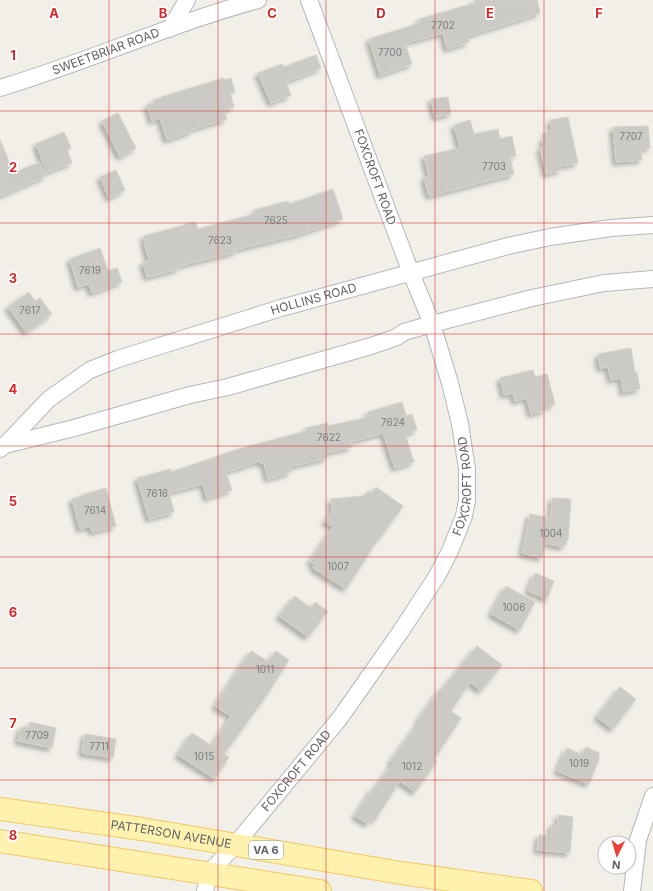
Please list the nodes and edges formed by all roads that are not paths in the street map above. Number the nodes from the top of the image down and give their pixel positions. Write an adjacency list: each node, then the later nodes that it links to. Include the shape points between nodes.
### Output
1 (187, 0): 4 (street)
2 (258, 0): 4 (street, SWEETBRIAR ROAD)
3 (309, 0): 7 (street, FOXCROFT ROAD)
4 (170, 28): 5 (street, SWEETBRIAR ROAD, via 44,75)
5 (0, 88)
6 (653, 225): 7 (street, HOLLINS ROAD, via 550,237)
7 (411, 273): 9 (street, FOXCROFT ROAD); 10 (street, HOLLINS ROAD, via 281,308 90,370 49,399)
8 (653, 279): 9 (street, HOLLINS ROAD, via 604,283 532,298)
9 (432, 324): 10 (street, HOLLINS ROAD, via 371,346 228,387 190,395); 14 (street, FOXCROFT ROAD, via 461,431 467,469 464,516 437,576 379,662 340,718)
10 (3, 447)
11 (653, 796): 18 (street, via 638,840)
12 (0, 808): 14 (main road, PATTERSON AVENUE / VA 6)
13 (0, 841): 15 (main road)
14 (235, 845): 15 (street, FOXCROFT ROAD); 17 (main road, PATTERSON AVENUE / VA 6, via 401,873)
15 (207, 882): 16 (main road)
16 (320, 891)
17 (532, 891)
18 (632, 891)

